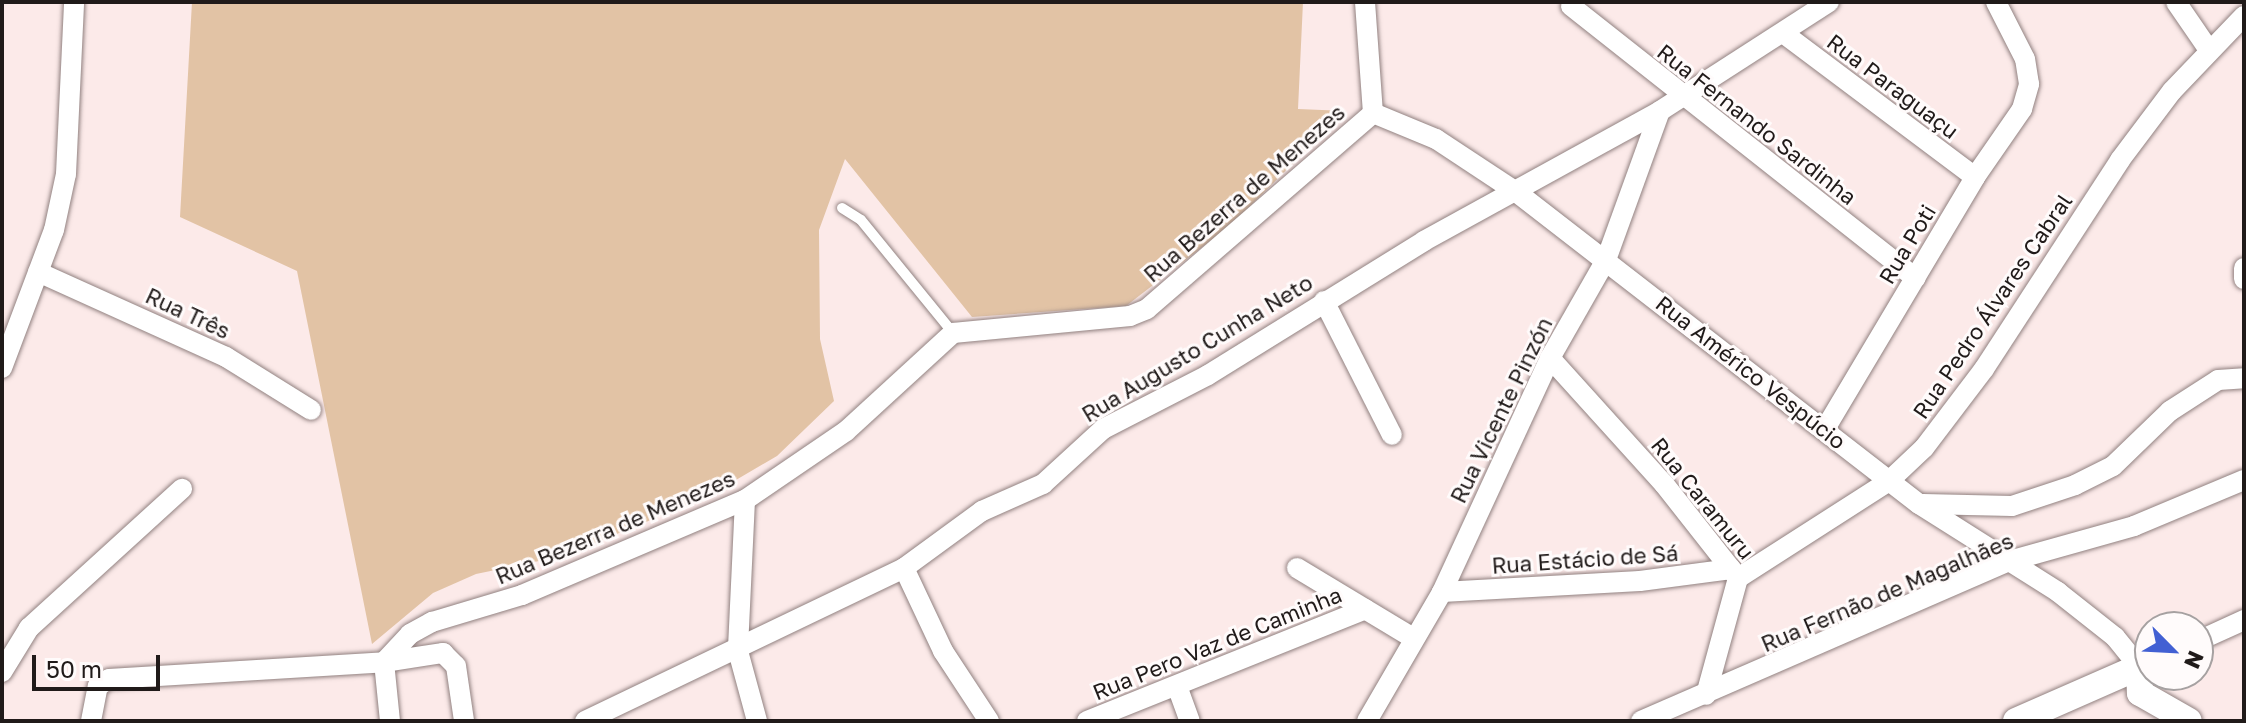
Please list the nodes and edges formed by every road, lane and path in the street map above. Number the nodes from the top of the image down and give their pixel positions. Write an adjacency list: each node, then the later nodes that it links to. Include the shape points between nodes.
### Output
1 (74, 2): 18 (street, via 66,174)
2 (1365, 2): 12 (street)
3 (1829, 2): 8 (street, Rua Augusto Cunha Neto)
4 (1996, 2): 13 (street, Rua Poti, via 2025,59 2029,84 2022,109)
5 (2176, 2): 9 (street)
6 (1571, 6): 10 (street, Rua Fernando Sardinha)
7 (2244, 16): 9 (street, Rua Pedro Álvares Cabral)
8 (1783, 33): 10 (street, Rua Augusto Cunha Neto); 13 (street, Rua Paraguaçu)
9 (2209, 50): 30 (street, Rua Pedro Álvares Cabral, via 2120,160 1951,414)
10 (1683, 97): 11 (street, Rua Augusto Cunha Neto); 19 (street, Rua Fernando Sardinha)
11 (1660, 111): 14 (street, Rua Augusto Cunha Neto); 16 (street, Rua Vicente Pinzón)
12 (1373, 113): 14 (street, Rua Américo Vespúcio, via 1436,139); 22 (street, Rua Bezerra de Menezes, via 1147,309 1130,316)
13 (1975, 177): 19 (street, Rua Poti)
14 (1515, 191): 16 (street, Rua Américo Vespúcio); 21 (street, Rua Augusto Cunha Neto)
15 (842, 208): 22 (lane, via 861,220)
16 (1606, 260): 23 (street, Rua Vicente Pinzón); 27 (street, Rua Américo Vespúcio)
17 (2244, 268): 20 (street)
18 (38, 272): 24 (street); 26 (street, Rua Três, via 226,357)
19 (1915, 278): 27 (street, Rua Poti)
20 (2244, 279)
21 (1324, 301): 28 (street); 35 (street, Rua Augusto Cunha Neto, via 1208,375 1103,429 1043,484 982,511)
22 (953, 333): 32 (street, Rua Bezerra de Menezes, via 855,424)
23 (1550, 358): 37 (street, Rua Caramuru, via 1664,484); 38 (street, Rua Vicente Pinzón)
24 (2, 368)
25 (2244, 378): 33 (street, via 2218,380 2170,411 2113,466 2075,485 2012,506)
26 (311, 410)
27 (1825, 429): 30 (street, Rua Américo Vespúcio)
28 (1392, 435)
29 (2244, 480): 34 (street, Rua Fernão de Magalhães, via 2113,534)
30 (1889, 481): 33 (street, Rua Américo Vespúcio); 37 (street, Rua Pedro Álvares Cabral)
31 (182, 489): 47 (street, via 29,628)
32 (745, 500): 43 (street); 45 (street, Rua Bezerra de Menezes, via 522,595 432,622 410,634)
33 (1919, 504): 34 (street, Rua Américo Vespúcio)
34 (2006, 562): 44 (street, Rua Américo Vespúcio, via 2058,592); 50 (street, Rua Fernão de Magalhães)
35 (904, 568): 43 (street, Rua Augusto Cunha Neto); 56 (street, via 943,651)
36 (1297, 568): 39 (street)
37 (1734, 574): 38 (street, Rua Estácio de Sá); 50 (street, Rua Caramuru)
38 (1442, 592): 42 (street, Rua Vicente Pinzón)
39 (1365, 609): 42 (street); 48 (street, Rua Pero Vaz de Caminha)
40 (2244, 620): 41 (street)
41 (2214, 634)
42 (1413, 638): 59 (street, Rua Vicente Pinzón)
43 (738, 651): 54 (street, Rua Augusto Cunha Neto); 55 (street)
44 (2134, 655)
45 (384, 662): 51 (street, via 109,679 98,686); 52 (street); 53 (street, via 448,655 456,666)
46 (2134, 668): 61 (street)
47 (2, 672)
48 (1177, 686): 57 (street, Rua Pero Vaz de Caminha); 58 (street)
49 (2140, 691): 62 (street, Rua Américo Vespúcio)
50 (1706, 695): 60 (street, Rua Fernão de Magalhães)
51 (91, 721)
52 (390, 721)
53 (464, 721)
54 (585, 721)
55 (757, 721)
56 (989, 721)
57 (1087, 721)
58 (1190, 721)
59 (1367, 721)
60 (1641, 721)
61 (2016, 721)
62 (2189, 721)

